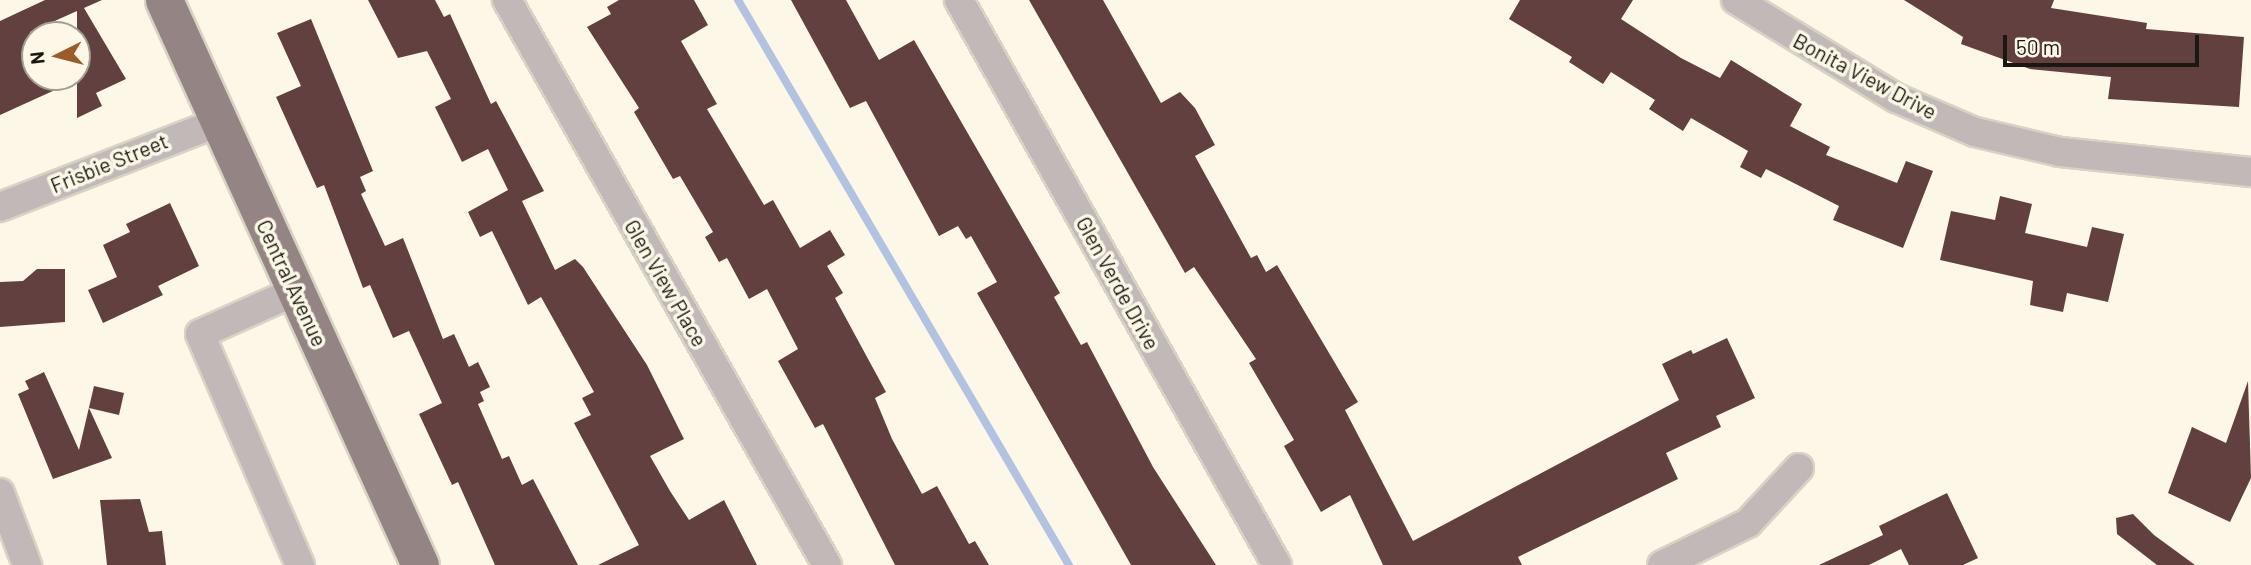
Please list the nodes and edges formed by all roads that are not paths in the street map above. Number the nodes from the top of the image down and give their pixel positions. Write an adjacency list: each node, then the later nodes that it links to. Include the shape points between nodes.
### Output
1 (164, 0): 5 (main road, Central Avenue)
2 (508, 0): 14 (street, Glen View Place)
3 (959, 0): 15 (street, Glen Verde Drive)
4 (1736, 0): 6 (street, Bonita View Drive, via 1896,98 1975,132 2060,152)
5 (219, 122): 7 (street, Frisbie Street); 8 (main road, Central Avenue)
6 (2251, 172)
7 (0, 207)
8 (296, 292): 12 (street, via 200,334); 13 (main road, Central Avenue)
9 (1799, 468): 16 (street, via 1748,523)
10 (0, 494): 11 (street)
11 (27, 565)
12 (300, 565)
13 (420, 565)
14 (827, 565)
15 (1278, 565)
16 (1662, 565)

